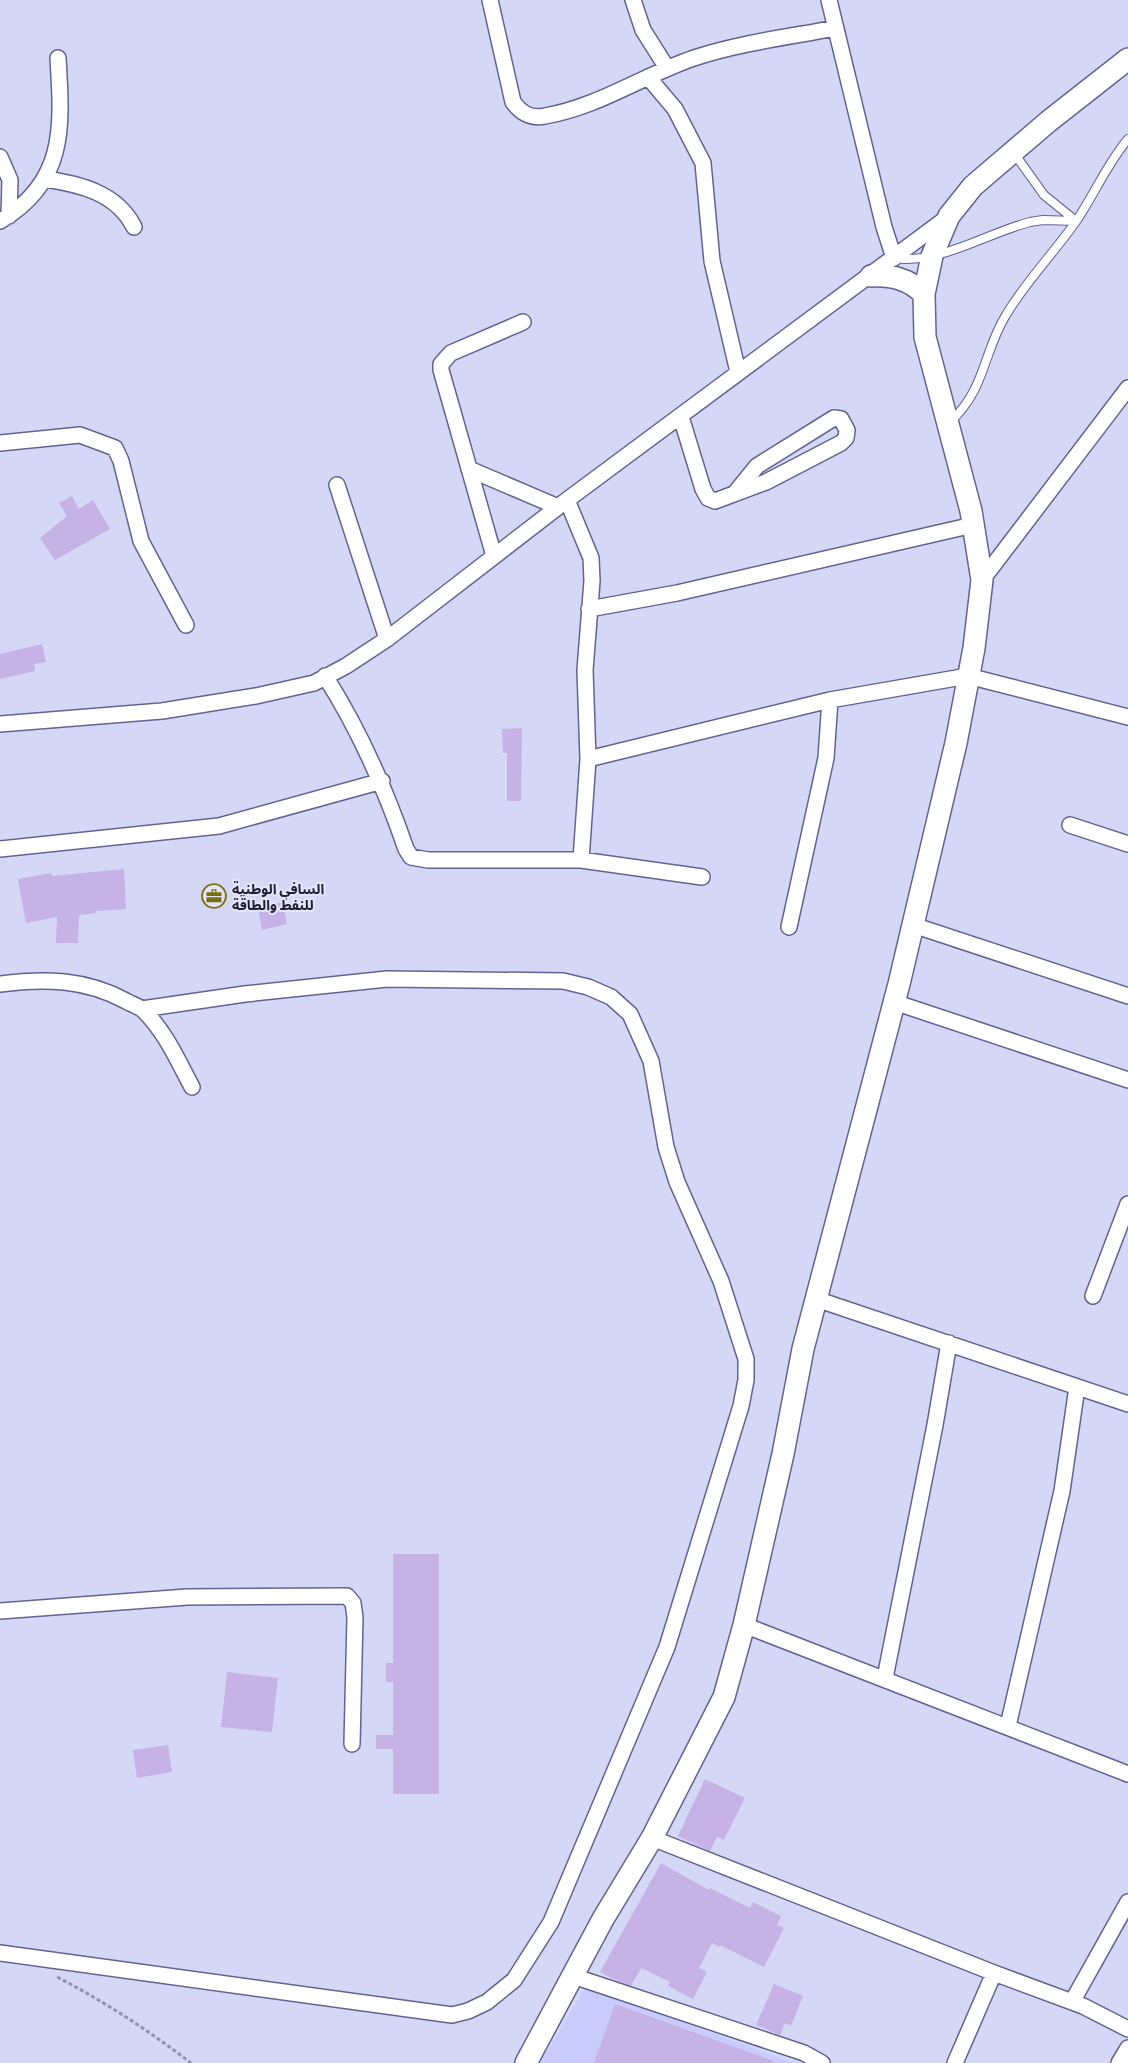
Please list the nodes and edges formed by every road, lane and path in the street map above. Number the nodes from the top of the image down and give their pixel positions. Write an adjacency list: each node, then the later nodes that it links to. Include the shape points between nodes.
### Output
1 (490, 0): 8 (street, via 513,102 520,112 545,116 612,95)
2 (633, 0): 7 (street, via 643,30)
3 (829, 0): 4 (street)
4 (836, 28): 7 (street, via 716,52); 18 (street)
5 (58, 58): 12 (street, via 59,138)
6 (1128, 59): 10 (main road)
7 (667, 68): 8 (street)
8 (648, 77): 22 (street, via 675,110 703,163 712,262)
9 (1128, 139): 15 (lane, via 1113,157 1094,195)
10 (1013, 151): 13 (main road, via 973,186); 15 (lane, via 1039,189)
11 (0, 157): 14 (street, via 10,180)
12 (45, 179): 14 (street, via 22,206); 16 (street, via 78,185 110,199 127,213)
13 (949, 216): 17 (main road); 18 (street)
14 (4, 218)
15 (1076, 221): 17 (lane, via 1043,220 1018,225); 25 (lane, via 1006,314 996,332 976,388 968,403)
16 (134, 227)
17 (932, 256): 18 (lane, via 907,260); 20 (main road)
18 (894, 258): 19 (street)
19 (871, 276): 20 (main road, via 899,278); 22 (street)
20 (924, 294): 25 (main road, via 928,356)
21 (523, 322): 27 (street, via 451,353 442,364 440,370)
22 (738, 372): 24 (street)
23 (1128, 388): 33 (street)
24 (680, 417): 29 (street, via 708,498 715,501); 30 (street)
25 (948, 423): 31 (main road)
26 (0, 443): 35 (street, via 80,436 115,448 141,541)
27 (469, 469): 30 (street); 32 (street)
28 (337, 485): 36 (street)
29 (736, 493): 29 (street, via 757,466 834,418 846,424 846,438 841,443 766,482)
30 (562, 504): 32 (street); 34 (street, via 591,558)
31 (973, 525): 33 (main road); 34 (street, via 677,593)
32 (494, 556): 36 (street)
33 (982, 580): 38 (main road)
34 (589, 609): 42 (street, via 585,670)
35 (186, 625)
36 (387, 639): 37 (street)
37 (325, 676): 41 (street, via 314,683 256,696 162,711); 43 (street, via 345,707)
38 (968, 676): 39 (street); 40 (street); 49 (main road, via 956,743)
39 (830, 700): 42 (street); 50 (street, via 826,758)
40 (1128, 717)
41 (0, 724)
42 (588, 759): 47 (street)
43 (382, 781): 46 (street, via 219,826); 47 (street, via 406,849 418,859)
44 (1070, 825): 45 (street)
45 (1128, 844)
46 (0, 849)
47 (581, 860): 48 (street)
48 (702, 876)
49 (913, 925): 52 (street); 53 (main road)
50 (789, 927)
51 (0, 984): 54 (street, via 32,979 74,982 110,992)
52 (1128, 996)
53 (894, 1002): 55 (street); 59 (main road)
54 (142, 1009): 56 (street, via 173,1051); 71 (street, via 387,979 563,981 611,997 630,1014 651,1061 666,1147 676,1182 721,1280 746,1359 746,1380 741,1406 667,1647 551,1922 514,1980 487,2002 452,2015)
55 (1128, 1080)
56 (192, 1087)
57 (1128, 1204): 58 (street)
58 (1093, 1296)
59 (816, 1299): 60 (street); 64 (main road)
60 (949, 1343): 61 (street); 65 (street)
61 (1077, 1387): 62 (street); 66 (street, via 1062,1491)
62 (1128, 1404)
63 (0, 1611): 67 (street, via 187,1598 347,1596 353,1603 355,1617)
64 (744, 1625): 65 (street); 69 (main road, via 724,1697)
65 (884, 1678): 66 (street)
66 (1008, 1726): 68 (street)
67 (352, 1744)
68 (1128, 1774)
69 (652, 1838): 72 (street); 74 (main road)
70 (1128, 1902): 75 (street)
71 (0, 1953)
72 (994, 1974): 75 (street); 81 (street)
73 (56, 1976): 78 (path, via 142,2026)
74 (573, 1976): 79 (main road); 80 (street, via 804,2053)
75 (1072, 2002): 76 (street)
76 (1128, 2029)
77 (1128, 2048): 82 (street)
78 (191, 2063)
79 (526, 2063)
80 (822, 2063)
81 (954, 2063)
82 (1119, 2063)

